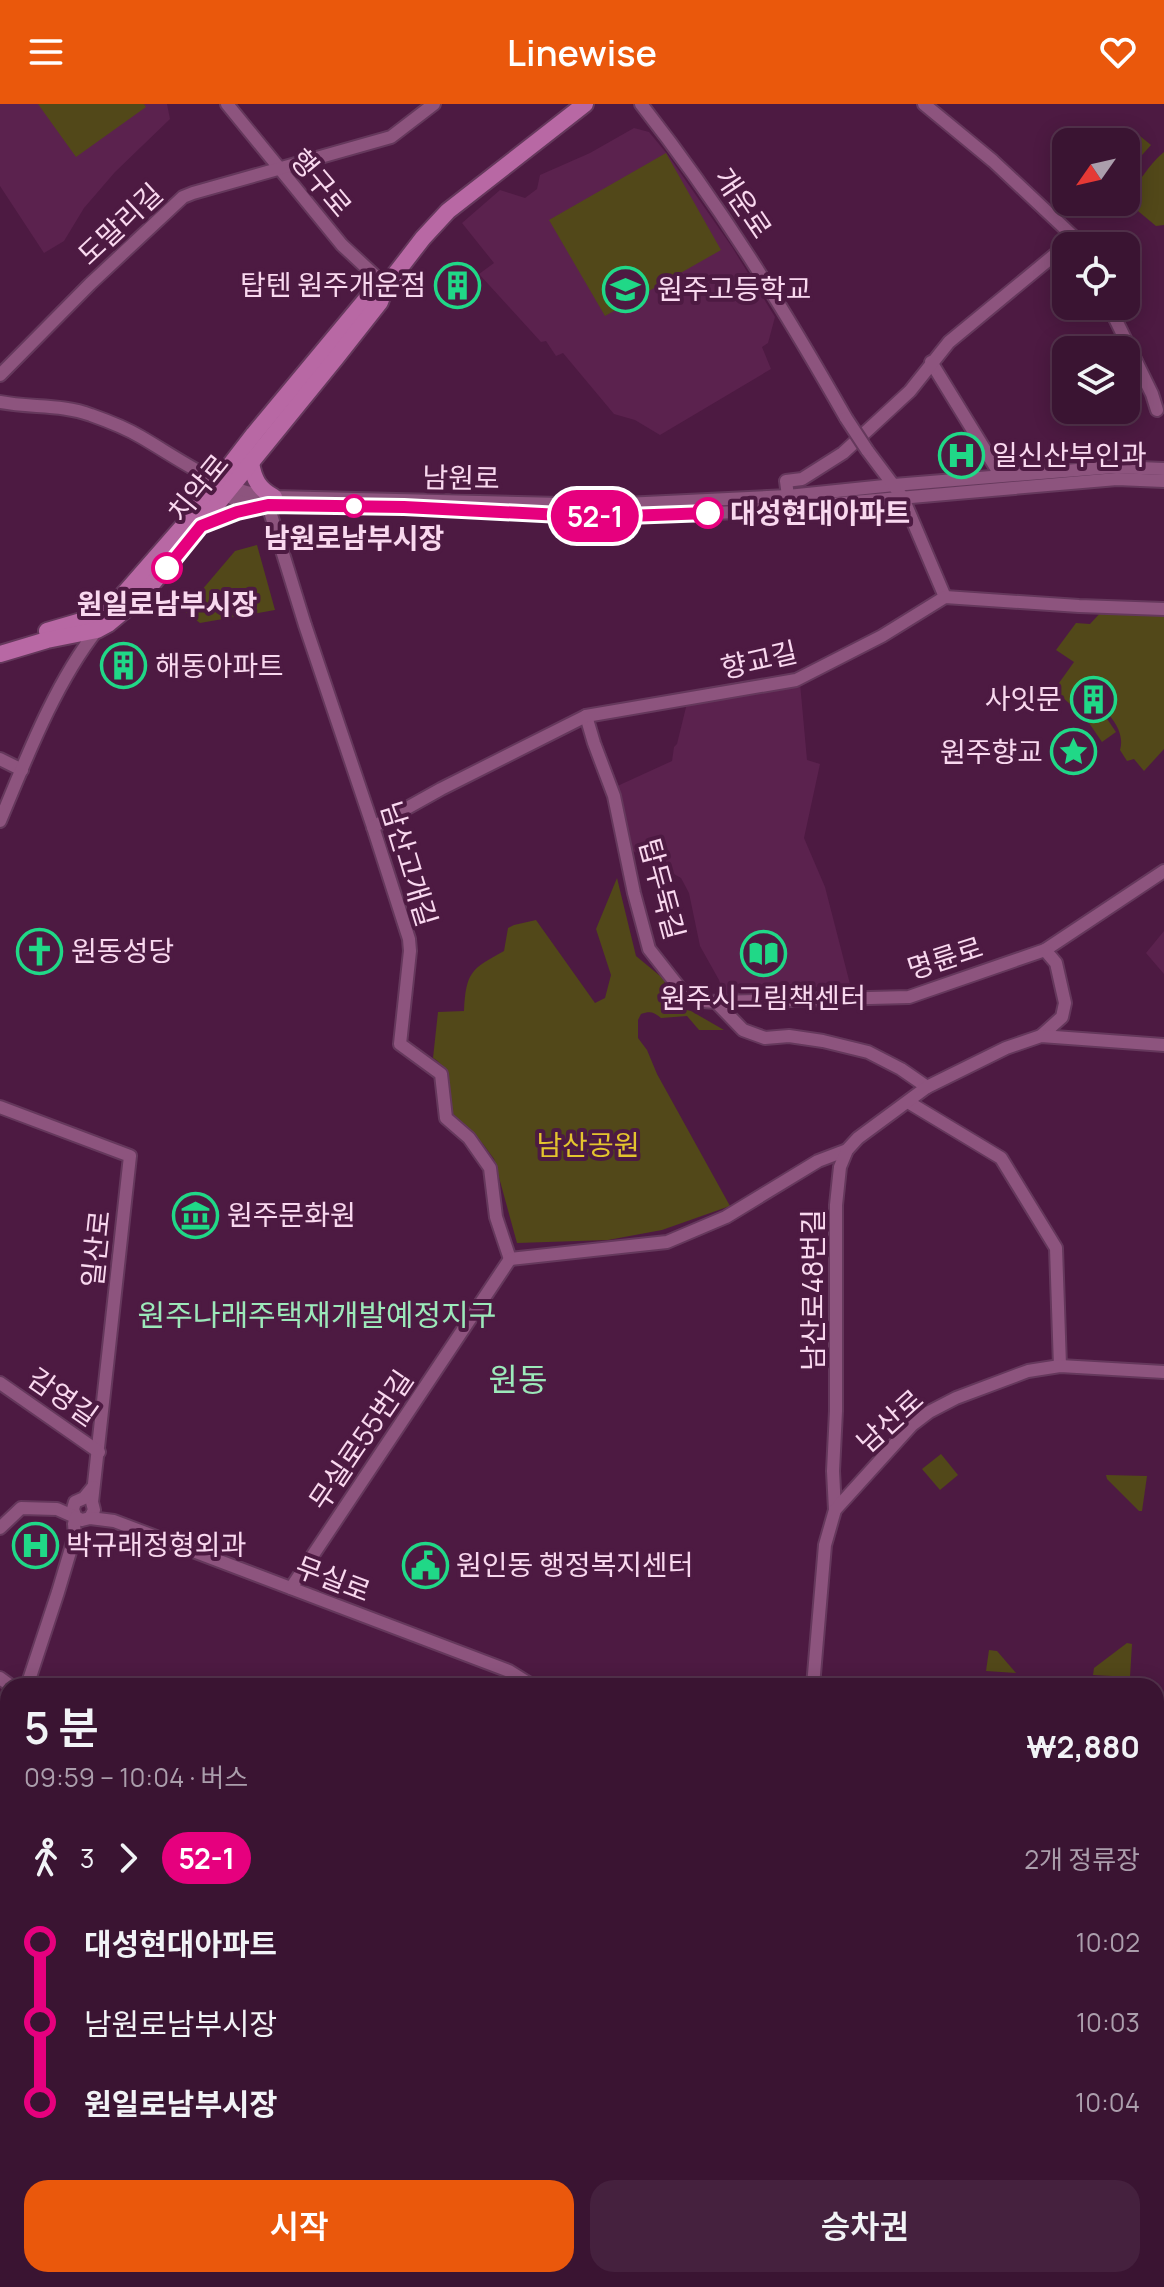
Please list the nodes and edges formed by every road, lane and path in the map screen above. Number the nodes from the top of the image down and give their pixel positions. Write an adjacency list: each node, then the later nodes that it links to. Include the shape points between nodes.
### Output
1 (227, 104): 6 (street, 행구로)
2 (434, 104): 6 (street, 도말리길, via 391,137)
3 (585, 104): 9 (main road, 치악로, via 448,211)
4 (641, 104): 20 (street, 개운로, bridge, via 748,253 846,418)
5 (924, 104): 7 (street)
6 (279, 170): 9 (street, 행구로, via 342,245); 12 (street, 도말리길, via 183,197)
7 (1067, 232)
8 (1052, 258): 11 (street)
9 (386, 286): 15 (main road, 치악로, via 374,310); 21 (main road, 치악로, via 372,292 254,434)
10 (1116, 320): 14 (street)
11 (931, 362): 18 (street); 22 (street, via 910,391 843,453 802,479 786,481)
12 (0, 375)
13 (0, 402): 21 (street, 남원로, via 78,410 138,435)
14 (1157, 410)
15 (251, 463): 21 (main road, 치악로); 24 (main road)
16 (1164, 469): 17 (street, 남원로)
17 (1116, 473): 18 (street, 남원로); 19 (street, 남원로); 23 (street, 남원로)
18 (1001, 476): 20 (street, 남원로)
19 (1164, 481)
20 (894, 485): 22 (street, 남원로); 23 (street)
21 (221, 488): 24 (street, 남원로); 25 (main road, 치악로); 29 (main road, 치악로, via 137,580 95,617)
22 (788, 496): 24 (street, 남원로, via 604,505)
23 (903, 498): 24 (street, 남원로, via 600,517); 26 (street)
24 (271, 501): 25 (street); 35 (street, 남산고개길, via 309,639)
25 (201, 526): 28 (main road, 치악로, via 144,594)
26 (945, 597): 27 (street); 31 (street, 향교길, via 796,680)
27 (1164, 609)
28 (97, 630): 30 (main road, 치악로); 33 (street, via 73,662)
29 (0, 645)
30 (0, 654)
31 (586, 716): 35 (street, 향교길); 38 (street, 탑두둑길, via 614,796 649,949 682,991)
32 (0, 759): 33 (street)
33 (22, 770): 34 (street)
34 (0, 821)
35 (373, 827): 45 (street, 남산고개길, via 410,951 400,1044 441,1074 446,1118 469,1138 490,1168 496,1217)
36 (1164, 871): 37 (street, 명륜로)
37 (1045, 950): 38 (street, 명륜로, via 909,997); 39 (street, via 1056,963 1065,1003 1062,1017)
38 (716, 1002): 41 (street, 탑두둑길, via 743,1030 765,1038 789,1036 868,1052)
39 (1041, 1036): 40 (street); 41 (street)
40 (1164, 1045)
41 (927, 1087): 42 (street)
42 (908, 1102): 44 (street); 46 (street, via 1001,1158 1056,1248)
43 (0, 1107): 49 (street, 일산로, via 130,1156)
44 (847, 1150): 45 (street, via 818,1161 726,1217 667,1242); 52 (street, 남산로48번길, via 836,1205)
45 (510, 1259): 56 (street, 무실로55번길)
46 (1060, 1366): 47 (street, 남산로); 52 (street, 남산로, via 1028,1371 929,1412)
47 (1164, 1372)
48 (0, 1383): 49 (street, 감영길)
49 (99, 1452): 50 (street, 일산로, via 95,1485)
50 (86, 1501): 51 (street); 53 (street, via 94,1513); 53 (street, via 73,1509); 54 (street)
51 (57, 1509): 53 (street); 55 (street, via 21,1508)
52 (835, 1510): 59 (street, 남산로, via 825,1545)
53 (82, 1518): 54 (street); 57 (street, via 74,1524 75,1535)
54 (114, 1521): 56 (street, 무실로)
55 (0, 1528)
56 (291, 1588): 58 (street, 무실로)
57 (30, 1678)
58 (520, 1678)
59 (814, 1678)

